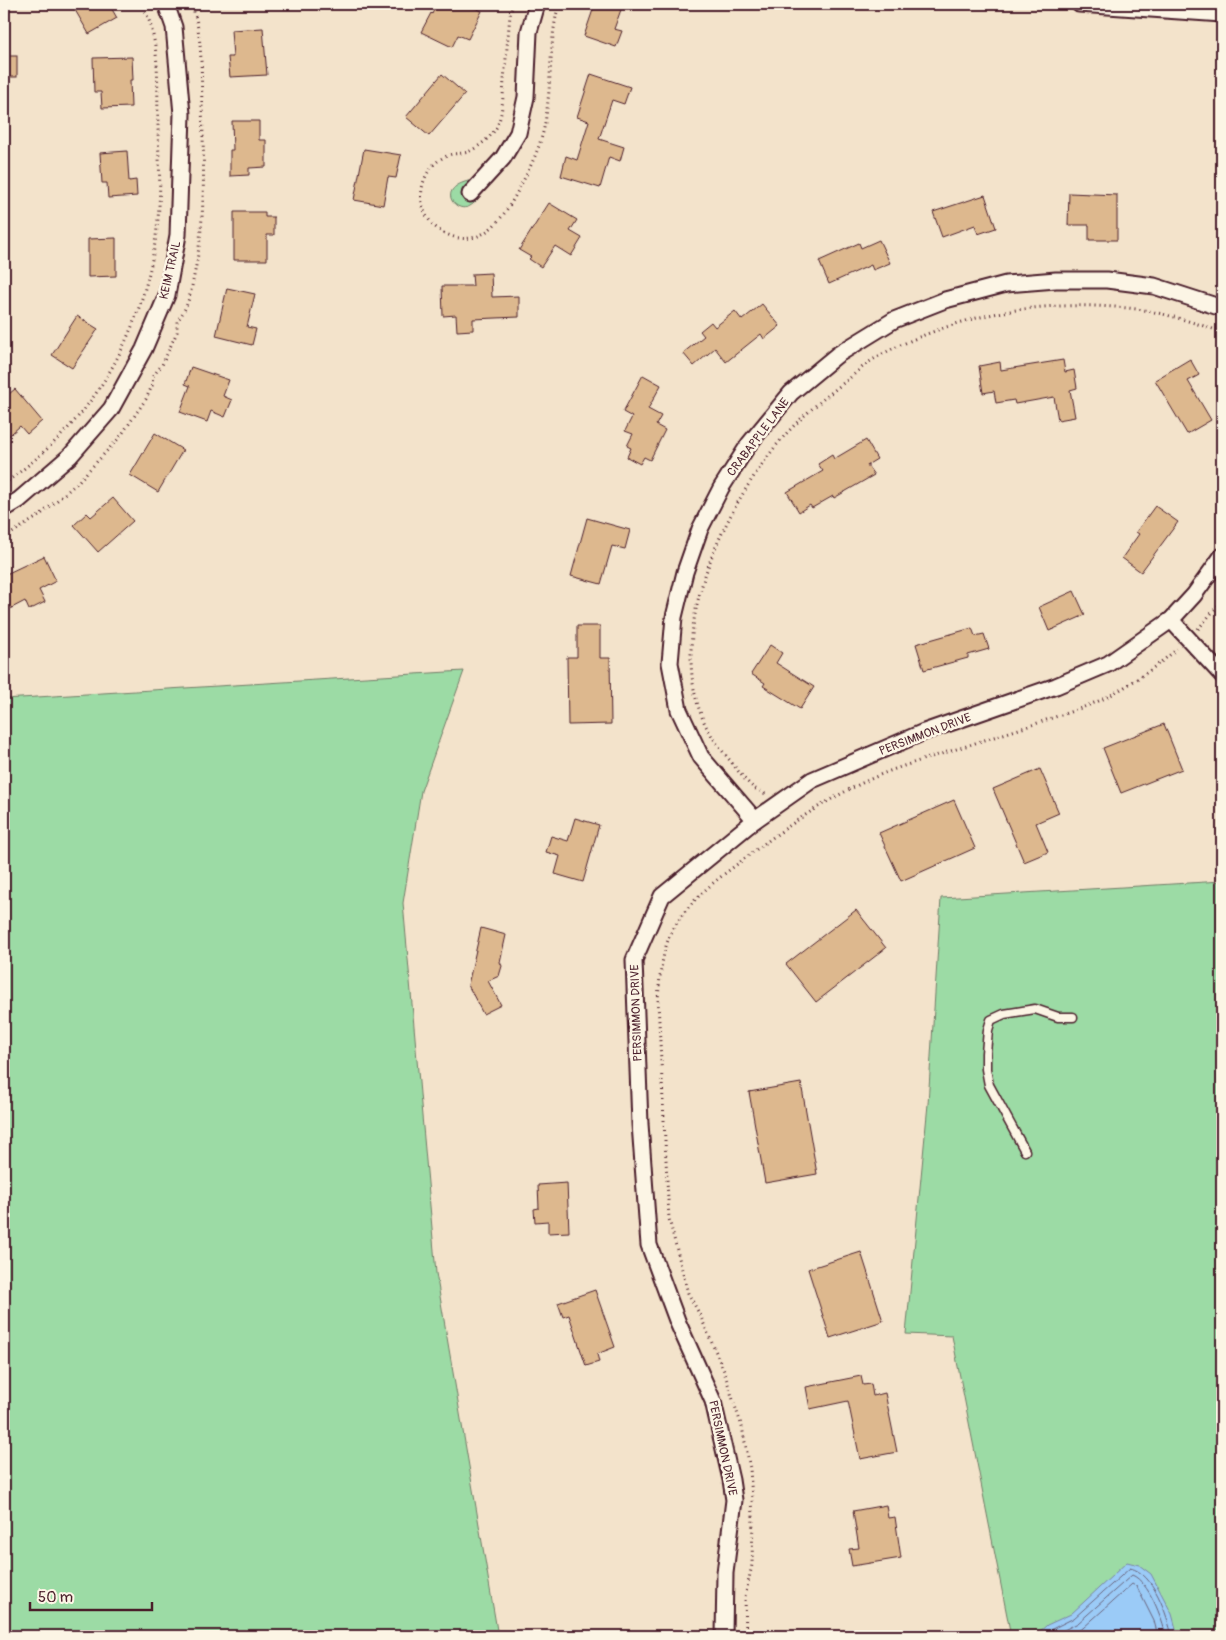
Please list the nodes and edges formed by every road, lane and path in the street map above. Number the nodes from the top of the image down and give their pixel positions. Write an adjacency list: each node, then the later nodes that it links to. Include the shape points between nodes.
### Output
1 (142, 4): 9 (path, via 156,48 160,205 150,275 120,352 99,389 69,427 30,465)
2 (166, 4): 10 (street, KEIM TRAIL, via 174,27 182,114 178,235 167,295 144,349 111,408 70,456)
3 (537, 4): 6 (street, via 529,32 526,97 518,133 504,158)
4 (1079, 4): 5 (street)
5 (1222, 14)
6 (470, 194)
7 (1222, 308): 17 (street, CRABAPPLE LANE, via 1154,286 1107,280 1006,284 944,300 894,320 837,355 791,393 749,444 700,529 685,572 672,635 670,663 679,710 701,757)
8 (1222, 332): 16 (path, via 1157,312 1121,307 1030,307 988,315 924,335 875,358 806,414 773,449 732,511 706,574 695,614 692,643 691,665 696,700 705,724 739,772)
9 (4, 484)
10 (4, 509)
11 (1222, 556): 13 (street, PERSIMMON DRIVE)
12 (1222, 601): 14 (path)
13 (1171, 620): 14 (street); 17 (street, PERSIMMON DRIVE, via 1108,664 1056,686 924,732 812,780)
14 (1189, 639): 15 (street); 21 (path, via 1108,696 1071,712 888,771 856,785 776,834 708,887 690,904 668,941 659,980 658,1002 669,1219 688,1293 724,1371 742,1428 750,1468 752,1566 745,1597)
15 (1222, 675)
16 (768, 797)
17 (755, 820): 20 (street, PERSIMMON DRIVE, via 662,896 634,960 640,1124 649,1245 678,1323 714,1400 734,1500 725,1573)
18 (1073, 1017): 19 (lane, via 1058,1017 1035,1009 1004,1014 991,1020 986,1053 989,1085)
19 (1025, 1151)
20 (724, 1636)
21 (746, 1636)

